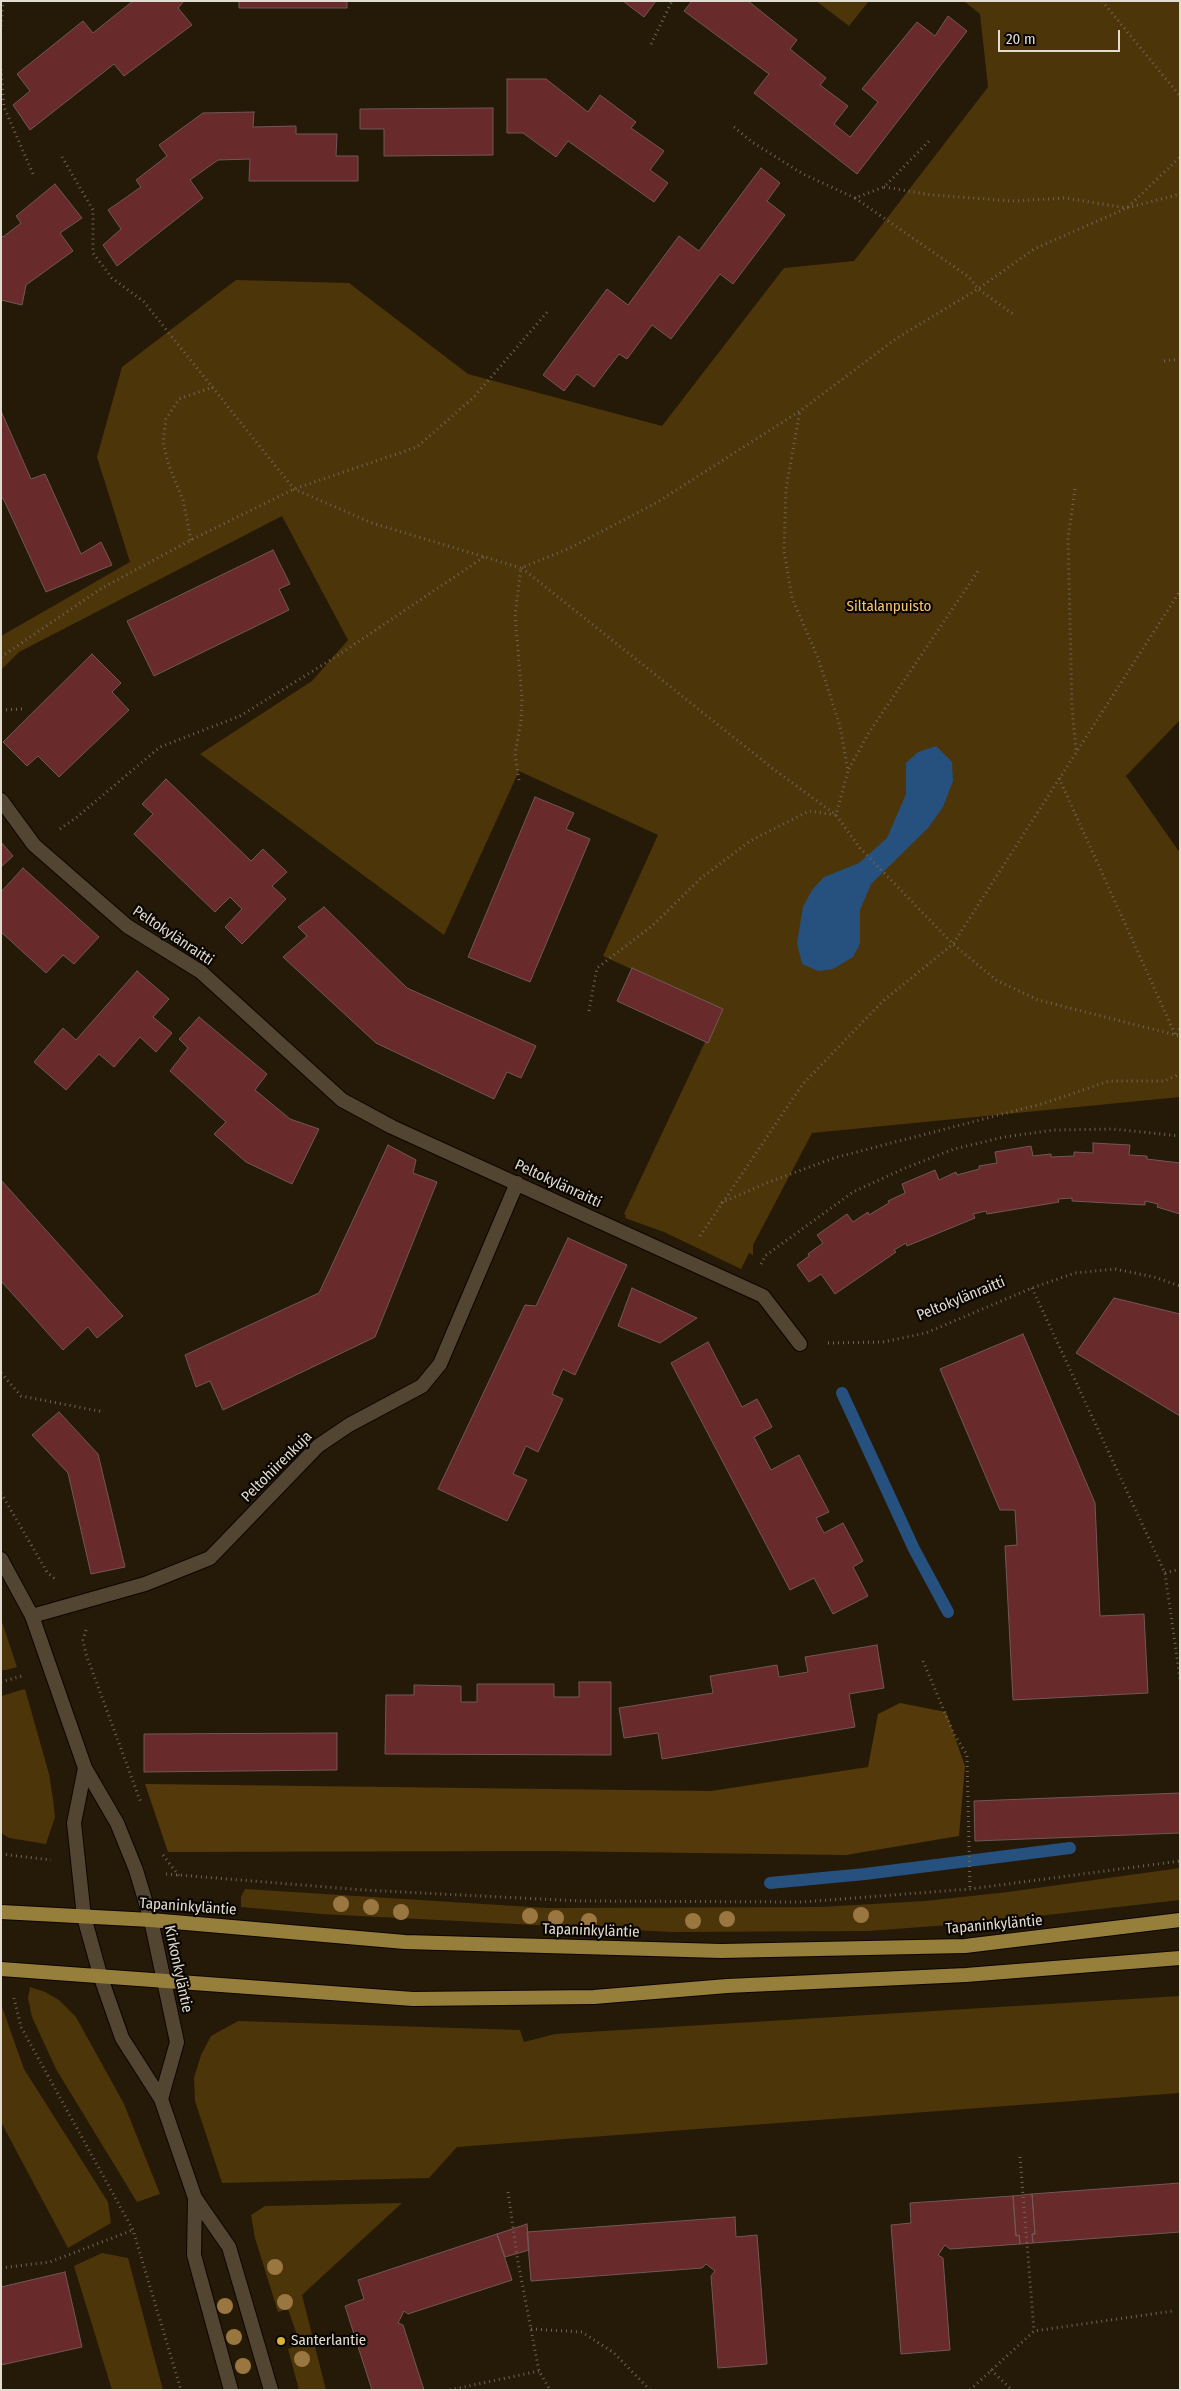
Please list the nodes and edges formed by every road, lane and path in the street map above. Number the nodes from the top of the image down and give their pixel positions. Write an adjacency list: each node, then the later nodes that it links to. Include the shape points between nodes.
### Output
1 (3, 1): 4 (path)
2 (672, 1): 5 (path)
3 (1102, 1): 7 (path)
4 (1, 26)
5 (651, 44)
6 (1, 69): 12 (path, via 4,107)
7 (1180, 96)
8 (734, 127): 15 (path, via 803,174)
9 (931, 139): 13 (path)
10 (1180, 156): 16 (path)
11 (62, 157): 22 (path, via 93,210 93,253 112,278 144,302)
12 (33, 174)
13 (884, 187): 15 (path); 16 (path, via 932,196 1013,201 1065,198)
14 (1180, 194): 16 (path)
15 (854, 198): 17 (path, via 970,277)
16 (1127, 208): 17 (path, via 1034,249)
17 (978, 289): 19 (path); 23 (path, via 897,338)
18 (548, 310): 24 (path, via 474,397 417,447)
19 (1013, 314)
20 (1180, 359): 21 (path)
21 (1164, 361)
22 (213, 387): 24 (path); 26 (path, via 179,399 166,419 164,442 169,466 183,500)
23 (800, 410): 28 (path, via 656,503 570,548); 35 (path, via 786,490 784,551 792,598 818,658 840,726)
24 (294, 490): 26 (path); 27 (path, via 372,523)
25 (1075, 490): 34 (path, via 1068,538)
26 (191, 540): 31 (path, via 102,588)
27 (484, 557): 28 (path); 40 (path, via 337,656 240,716 160,747 77,818)
28 (521, 568): 37 (path, via 515,615 522,698 515,754); 39 (path, via 772,768)
29 (978, 571): 35 (path, via 868,734)
30 (1180, 591): 34 (path)
31 (1, 657)
32 (22, 709): 33 (path)
33 (1, 710)
34 (1076, 751): 36 (path)
35 (848, 770): 39 (path)
36 (1059, 777): 41 (path); 44 (path)
37 (519, 780)
38 (1, 800): 40 (street, Peltokylänraitti)
39 (836, 815): 41 (path, via 860,848); 42 (path, via 808,811 750,841 700,879 652,926 597,968)
40 (34, 845): 47 (street, Peltokylänraitti, via 127,926 201,972 342,1100 392,1127)
41 (953, 944): 44 (path, via 996,980 1038,1000); 48 (path, via 883,1000 802,1085)
42 (589, 1011)
43 (1180, 1028): 44 (path)
44 (1178, 1035)
45 (1180, 1074): 48 (path, via 1164,1081 1110,1081 1045,1103 834,1158)
46 (1180, 1136): 51 (path, via 1113,1129 1054,1130 954,1149 853,1192 765,1256)
47 (518, 1183): 49 (street, Peltokylänraitti); 60 (street, Peltohiirenkuja, via 440,1364 422,1386 349,1424 318,1446 210,1558 145,1584)
48 (721, 1203): 49 (path)
49 (684, 1259): 51 (street, Peltokylänraitti)
50 (1180, 1286): 52 (path, Peltokylänraitti, via 1115,1269 1075,1273)
51 (747, 1288): 53 (street, Peltokylänraitti, via 763,1296)
52 (1032, 1288): 53 (path, Peltokylänraitti, via 926,1333 883,1342); 59 (path)
53 (800, 1344)
54 (1, 1374): 55 (path, via 21,1396)
55 (104, 1412)
56 (1, 1493): 60 (path, via 47,1572 57,1580 73,1582)
57 (1, 1559): 61 (street, Kirkonkyläntie)
58 (1180, 1569): 59 (path)
59 (1165, 1573): 63 (path)
60 (80, 1604): 61 (street, Peltohiirenkuja); 65 (path, via 86,1628 83,1640 86,1654)
61 (32, 1616): 64 (street, Kirkonkyläntie)
62 (923, 1661): 68 (path, via 954,1734 967,1755)
63 (1180, 1679)
64 (85, 1768): 70 (street, via 74,1823); 71 (street, Kirkonkyläntie, via 117,1823)
65 (144, 1811)
66 (158, 1848): 68 (path, via 179,1876 579,1901 804,1902)
67 (1180, 1861): 68 (path)
68 (970, 1889)
69 (1, 1912): 70 (main road, Tapaninkyläntie)
70 (84, 1917): 71 (main road, Tapaninkyläntie); 75 (street)
71 (151, 1920): 72 (main road, Tapaninkyläntie, via 405,1942 721,1951 965,1946); 76 (street, Kirkonkyläntie)
72 (1180, 1920)
73 (1180, 1958): 76 (main road, via 966,1975 727,1986 594,1997 413,1999)
74 (1, 1969): 75 (main road)
75 (101, 1978): 76 (main road); 78 (street, via 122,2038)
76 (166, 1981): 78 (street, Kirkonkyläntie, via 177,2042)
77 (13, 1993): 82 (path, via 21,2027)
78 (161, 2099): 81 (street)
79 (1020, 2158): 86 (path)
80 (508, 2192): 85 (path)
81 (195, 2198): 90 (street, via 194,2256); 91 (street, via 229,2247)
82 (133, 2230): 83 (path, via 50,2262); 89 (path)
83 (1, 2268)
84 (1173, 2311): 86 (path)
85 (531, 2329): 88 (path); 94 (path, via 582,2332 614,2353)
86 (1034, 2331): 87 (path)
87 (991, 2370): 95 (path); 96 (path)
88 (539, 2371): 92 (path); 93 (path)
89 (181, 2390)
90 (231, 2390)
91 (271, 2390)
92 (450, 2390)
93 (550, 2390)
94 (650, 2390)
95 (970, 2390)
96 (1012, 2390)

